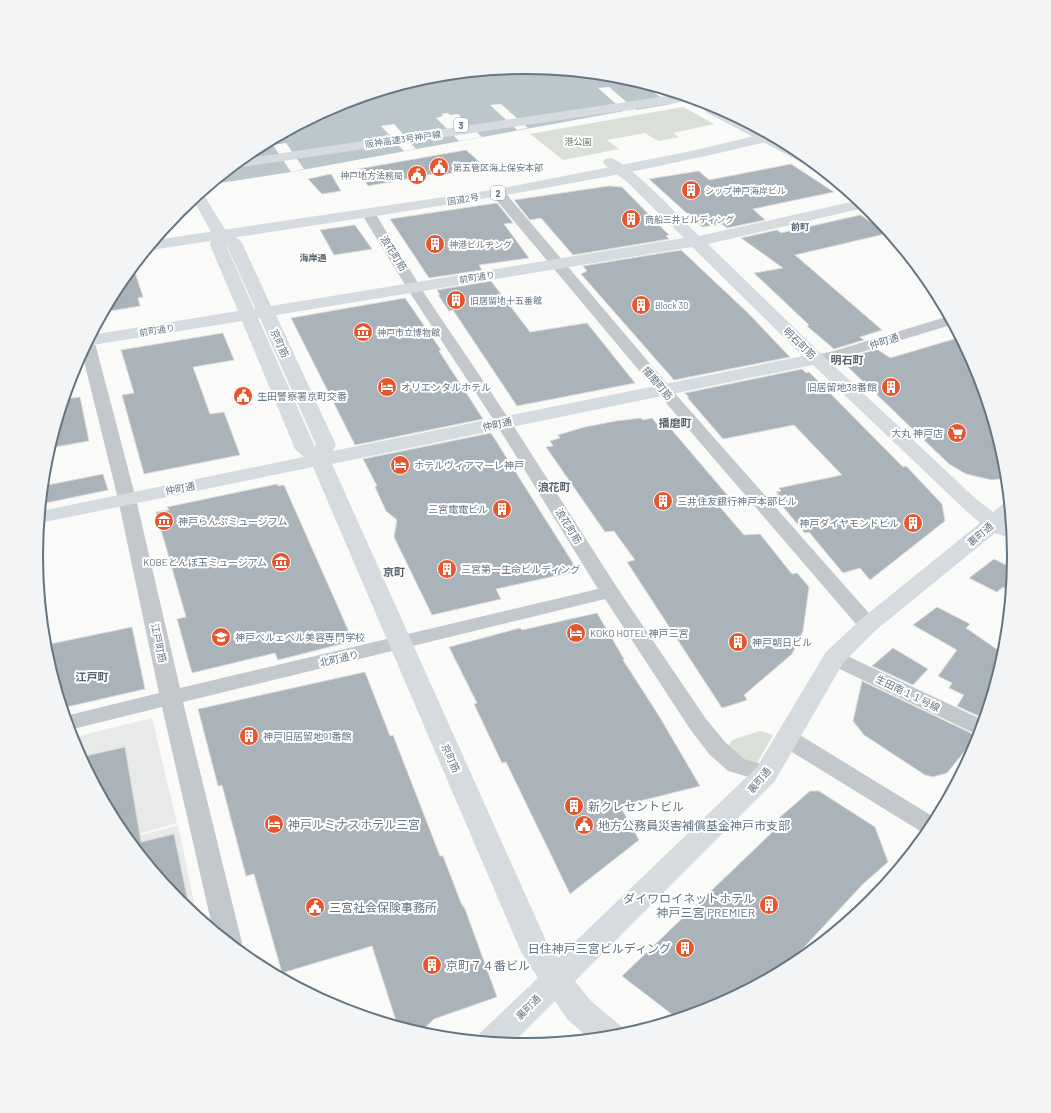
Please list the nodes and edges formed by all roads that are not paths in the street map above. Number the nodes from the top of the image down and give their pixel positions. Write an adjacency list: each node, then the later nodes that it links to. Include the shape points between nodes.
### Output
1 (665, 95): 6 (main road, 阪神高速3号神戸線 / 3)
2 (677, 99): 6 (main road, 阪神高速3号神戸線 / 3)
3 (691, 104): 4 (main road, via 730,126)
4 (753, 132)
5 (759, 135): 11 (main road, 国道2号 / 2)
6 (319, 149): 7 (main road, 3); 8 (main road, 阪神高速3号神戸線 / 3); 9 (main road, 阪神高速3号神戸線 / 3); 10 (main road, 3)
7 (260, 153)
8 (257, 155)
9 (248, 162)
10 (243, 166)
11 (615, 166): 12 (main road, 国道2号 / 2); 16 (main road, 国道2号 / 2); 18 (main road, 明石町筋)
12 (498, 193): 15 (main road, 国道2号 / 2); 20 (street, 播磨町筋)
13 (201, 200): 16 (main road)
14 (857, 206): 18 (main road, 前町通り)
15 (368, 213): 16 (main road, 国道2号 / 2); 21 (street, 浪花町筋)
16 (218, 230): 17 (main road, 国道2号 / 2); 19 (main road, 国道2号 / 2); 22 (main road, 京町筋, via 234,242); 23 (main road, 京町筋, via 218,245)
17 (166, 234)
18 (694, 241): 20 (main road, 前町通り); 27 (main road, 明石町筋)
19 (159, 243)
20 (557, 263): 21 (main road, 前町通り); 28 (street, 播磨町筋)
21 (415, 287): 22 (main road, 前町通り); 29 (street, 浪花町筋)
22 (266, 312): 23 (main road, 前町通り); 30 (main road, 京町筋, via 326,445)
23 (248, 315): 25 (main road, 前町通り); 30 (main road, 京町筋, via 305,450)
24 (947, 322): 27 (street, 仲町通)
25 (94, 341)
26 (90, 350): 31 (street, 江戸町筋)
27 (818, 359): 28 (main road, 仲町通); 33 (main road, 明石町筋, via 969,503)
28 (664, 390): 29 (main road, 仲町通); 35 (street, 播磨町筋)
29 (503, 422): 30 (main road, 仲町通); 34 (street, 浪花町筋)
30 (320, 460): 31 (main road, 仲町通); 36 (main road, 京町筋)
31 (127, 499): 32 (main road, 仲町通); 38 (street, 江戸町筋)
32 (45, 515)
33 (1005, 521): 35 (main road, 裏町通)
34 (610, 592): 36 (street, 北町通り); 42 (street, 浪花町筋, via 698,724 717,748 736,765)
35 (868, 625): 37 (main road, 裏町通)
36 (401, 643): 38 (street, 北町通り); 45 (main road, 京町筋, via 536,952)
37 (834, 658): 40 (street, 生田南１１号線); 41 (main road, 裏町通)
38 (171, 698): 39 (street, 北町通り); 44 (street, 江戸町筋)
39 (73, 722)
40 (977, 726)
41 (787, 738): 42 (main road, 裏町通); 43 (street)
42 (766, 774): 45 (main road, 裏町通)
43 (927, 824)
44 (227, 935)
45 (556, 979): 46 (main road, 京町筋, via 579,1010); 47 (main road, 裏町通)
46 (605, 1032)
47 (496, 1038)

